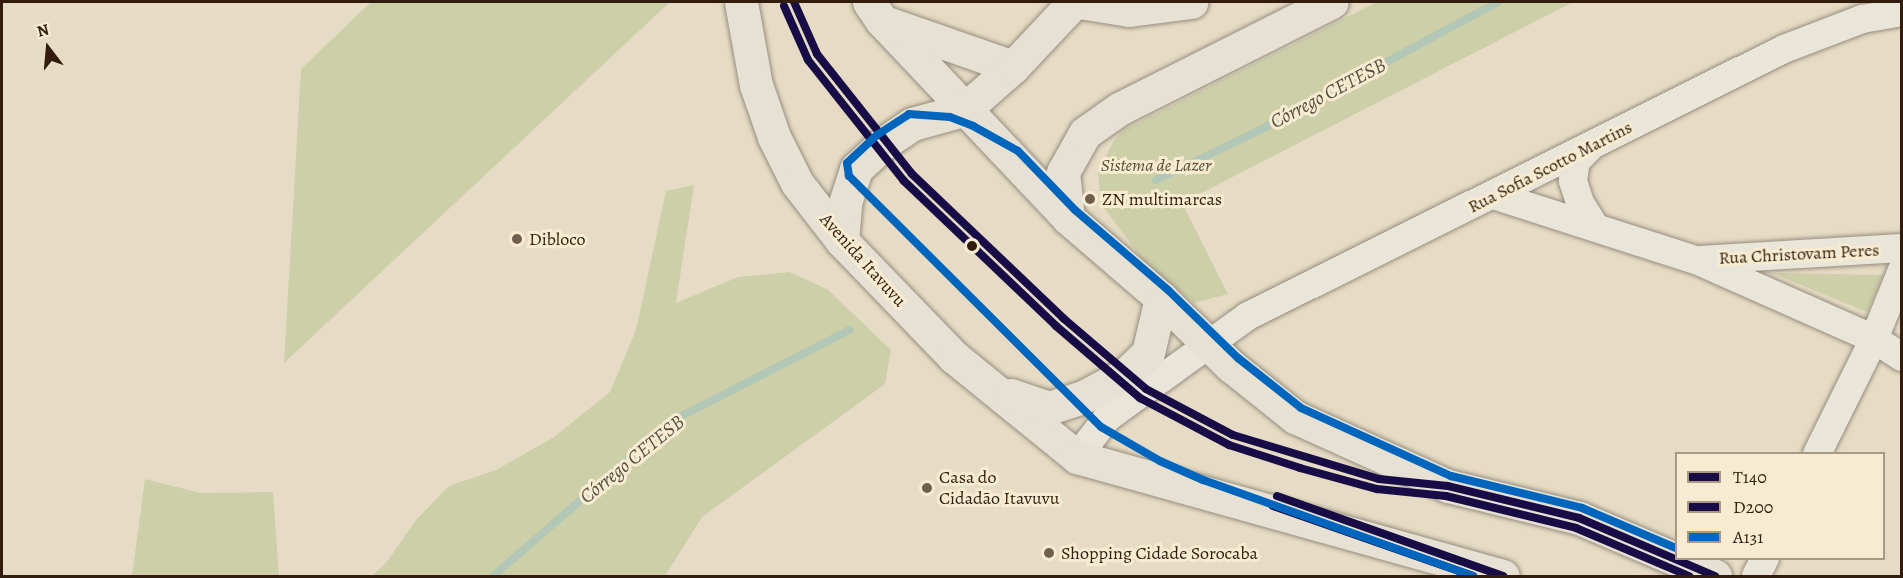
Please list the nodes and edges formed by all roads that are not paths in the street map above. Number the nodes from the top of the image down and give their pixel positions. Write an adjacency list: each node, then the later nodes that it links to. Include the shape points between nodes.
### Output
1 (740, 2): 16 (main road, Avenida Itavuvu, via 756,85 774,137 797,183)
2 (1074, 2): 8 (main road)
3 (1079, 2): 4 (main road, via 1129,10)
4 (1191, 2)
5 (1332, 2): 14 (main road, via 1119,108 1085,133 1063,172)
6 (876, 11): 8 (main road); 9 (main road)
7 (1902, 12): 11 (street, Rua Sofia Scotto Martins, via 1862,19 1784,49)
8 (1013, 67): 9 (main road)
9 (964, 110): 10 (main road); 12 (main road)
10 (912, 124): 12 (main road, via 948,127); 16 (main road, via 884,142 856,169 845,203)
11 (1588, 148): 13 (street, Rua Sofia Scotto Martins); 15 (street, via 1576,161 1573,181 1580,204)
12 (1011, 159): 14 (main road)
13 (1493, 195): 15 (street); 22 (street, Rua Sofia Scotto Martins, via 1248,316)
14 (1068, 218): 20 (main road)
15 (1595, 227): 18 (street)
16 (842, 241): 24 (main road, Avenida Itavuvu, via 954,357)
17 (1902, 248): 18 (street, Rua Christovam Peres)
18 (1696, 260): 21 (street)
19 (1902, 270): 21 (street)
20 (1161, 298): 22 (main road); 24 (main road, via 1148,353 1126,374 1085,396 1049,408 1029,404)
21 (1874, 339): 23 (street); 25 (street)
22 (1209, 344): 26 (street, via 1107,418); 27 (main road, via 1295,417 1448,486 1579,518)
23 (1902, 357)
24 (993, 387): 26 (main road, Avenida Itavuvu)
25 (1818, 452)
26 (1077, 457): 30 (main road, Avenida Itavuvu)
27 (1675, 559)
28 (1677, 560): 31 (main road)
29 (1764, 560): 32 (street)
30 (1503, 576)
31 (1715, 576)
32 (1756, 576)

